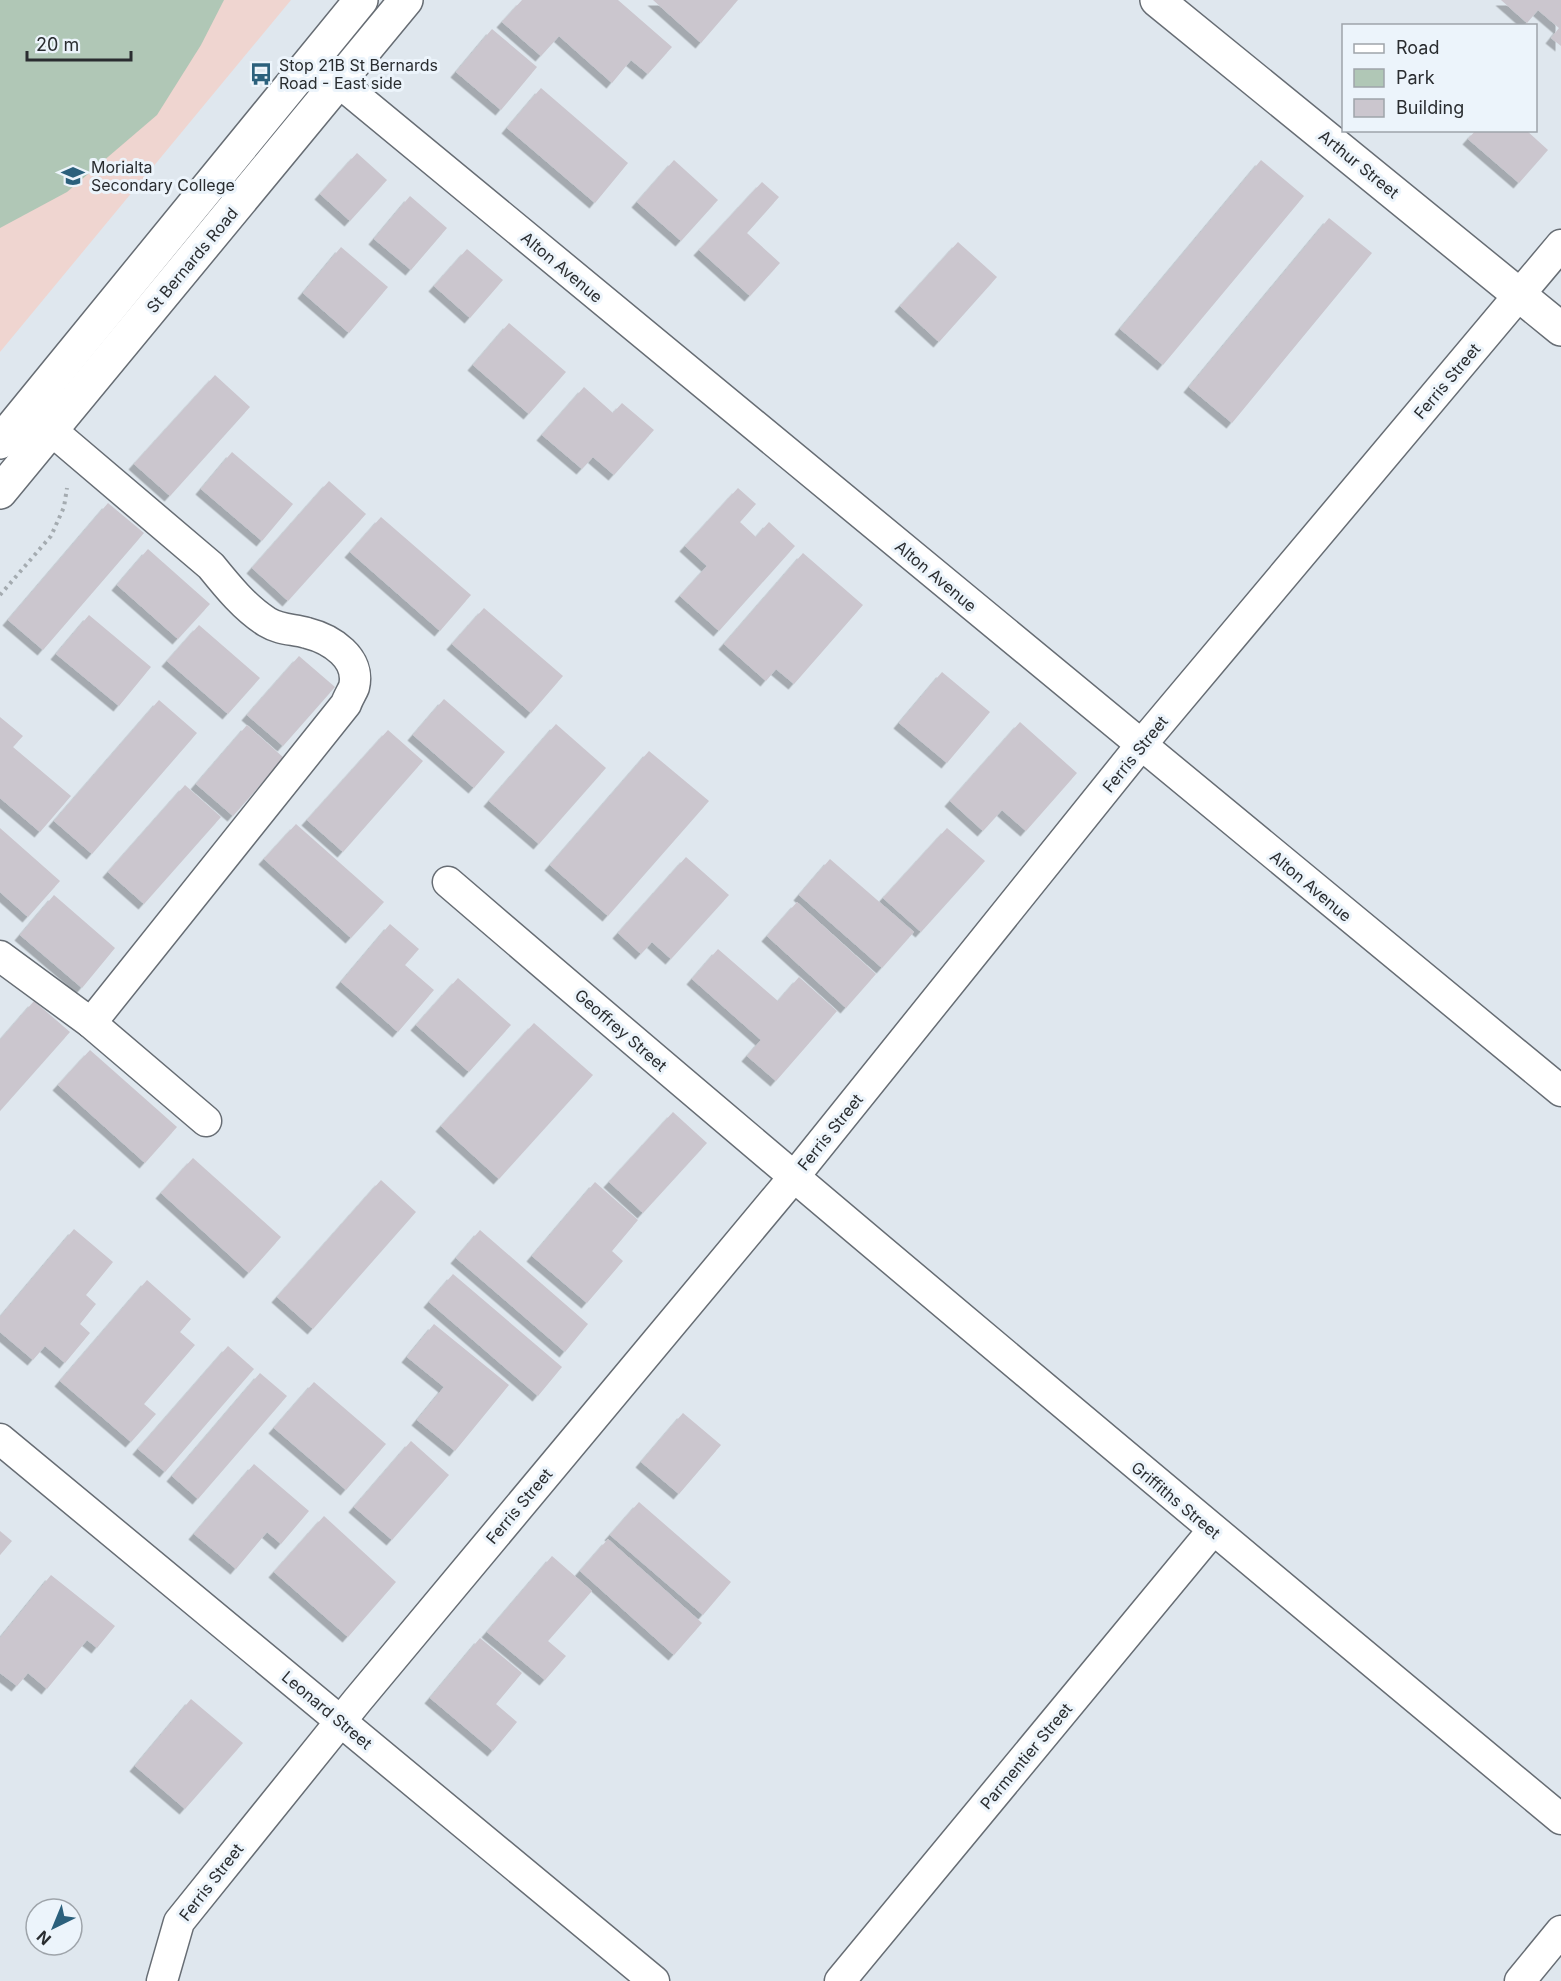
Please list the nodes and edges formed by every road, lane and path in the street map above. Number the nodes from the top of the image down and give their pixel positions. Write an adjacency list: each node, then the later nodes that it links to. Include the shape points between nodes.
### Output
1 (361, 0): 4 (main road, St Bernards Road)
2 (406, 0): 5 (main road, St Bernards Road)
3 (1157, 0): 7 (main road, Arthur Street)
4 (312, 60): 5 (street, Alton Avenue); 10 (main road, St Bernards Road)
5 (339, 82): 9 (main road, St Bernards Road); 14 (street, Alton Avenue)
6 (1561, 245): 7 (street, Ferris Street)
7 (1520, 295): 8 (main road, Arthur Street); 14 (street, Ferris Street)
8 (1561, 329)
9 (51, 430): 12 (main road, St Bernards Road); 17 (street, via 211,566 236,595 268,622 327,640 345,653 354,685 346,704)
10 (0, 442)
11 (68, 484): 13 (path, via 64,507 51,536)
12 (0, 492)
13 (0, 595)
14 (1141, 746): 18 (street, Alton Avenue); 20 (street, Ferris Street)
15 (448, 882): 20 (street, Geoffrey Street)
16 (0, 956): 17 (street)
17 (91, 1023): 19 (street)
18 (1561, 1091)
19 (206, 1121)
20 (793, 1178): 22 (street, Griffiths Street); 23 (street, Ferris Street)
21 (0, 1439): 23 (street, Leonard Street)
22 (1213, 1530): 24 (street, Griffiths Street); 28 (street, Parmentier Street)
23 (341, 1721): 26 (street, Ferris Street, via 178,1922); 27 (street, Leonard Street)
24 (1561, 1819)
25 (1561, 1931): 29 (street)
26 (162, 1981)
27 (654, 1981)
28 (840, 1981)
29 (1520, 1981)

